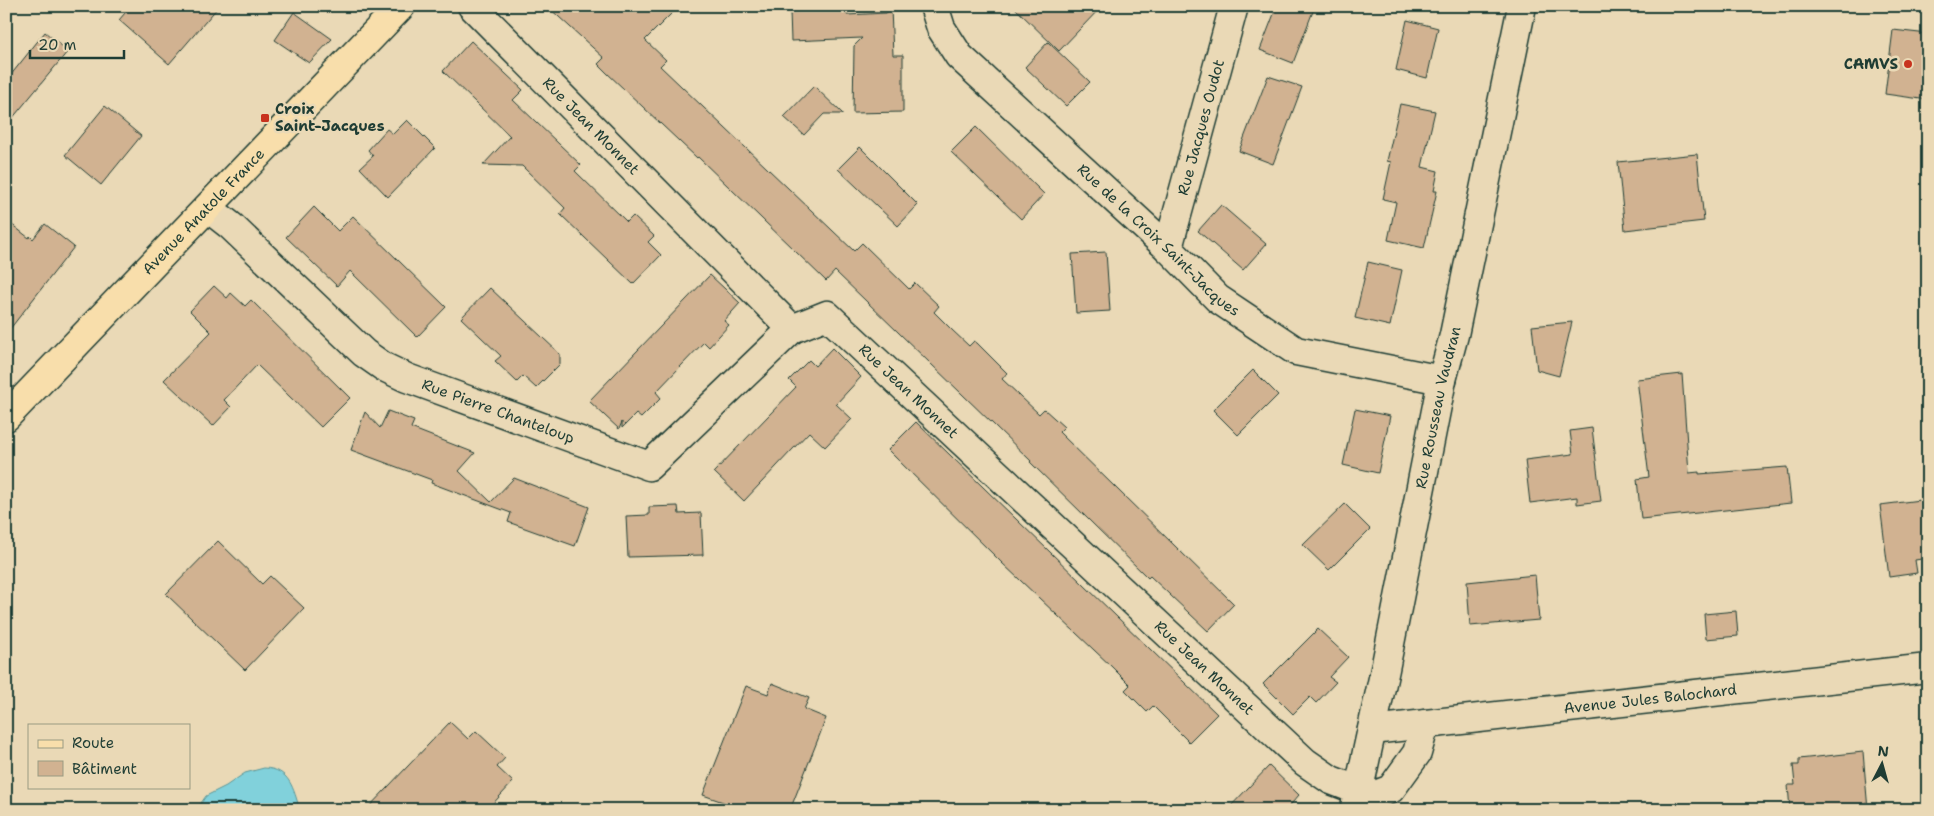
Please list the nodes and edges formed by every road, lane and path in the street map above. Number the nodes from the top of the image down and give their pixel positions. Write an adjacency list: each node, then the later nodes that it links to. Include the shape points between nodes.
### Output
1 (402, 6): 6 (main road, Avenue Anatole France)
2 (472, 6): 8 (street, Rue Jean Monnet)
3 (934, 6): 7 (street, Rue de la Croix Saint-Jacques, via 941,28 959,56)
4 (1234, 6): 7 (street, Rue Jacques Oudot)
5 (1522, 6): 9 (street, Rue Rousseau Vaudran)
6 (208, 208): 8 (street, Rue Pierre Chanteloup, via 364,353 384,367 649,466); 10 (main road, Avenue Anatole France)
7 (1168, 248): 9 (street, Rue de la Croix Saint-Jacques, via 1218,299 1296,351)
8 (792, 329): 14 (street, Rue Jean Monnet, via 827,315 1305,762)
9 (1442, 380): 13 (street, Rue Rousseau Vaudran)
10 (6, 417)
11 (1928, 668): 12 (street, Avenue Jules Balochard)
12 (1425, 724): 13 (street, Avenue Jules Balochard); 14 (street, via 1418,753 1391,790)
13 (1372, 730): 14 (street, Rue Rousseau Vaudran)
14 (1356, 800)

